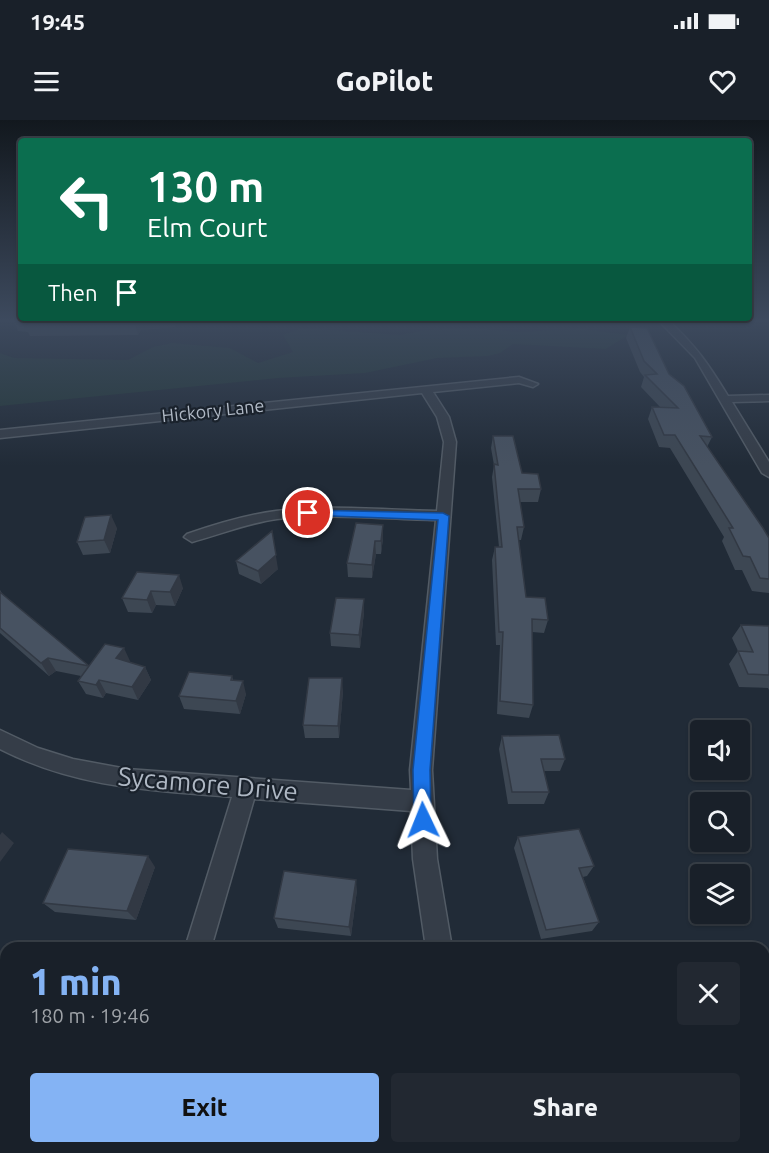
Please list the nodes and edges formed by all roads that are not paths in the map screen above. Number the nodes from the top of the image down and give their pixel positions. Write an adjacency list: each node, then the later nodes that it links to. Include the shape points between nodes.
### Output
1 (706, 369): 5 (street)
2 (532, 384): 3 (street, Hickory Lane, via 519,380)
3 (425, 389): 6 (street, Hickory Lane); 8 (street, via 444,417 450,442)
4 (769, 398): 5 (street)
5 (724, 399): 7 (street)
6 (0, 434)
7 (769, 473)
8 (443, 516): 9 (street, via 279,515 222,526); 12 (street)
9 (192, 537)
10 (0, 739): 11 (street, Sycamore Drive, via 73,769 127,779)
11 (246, 789): 12 (street, Sycamore Drive); 13 (street)
12 (421, 801): 14 (street)
13 (200, 942)
14 (437, 942)

